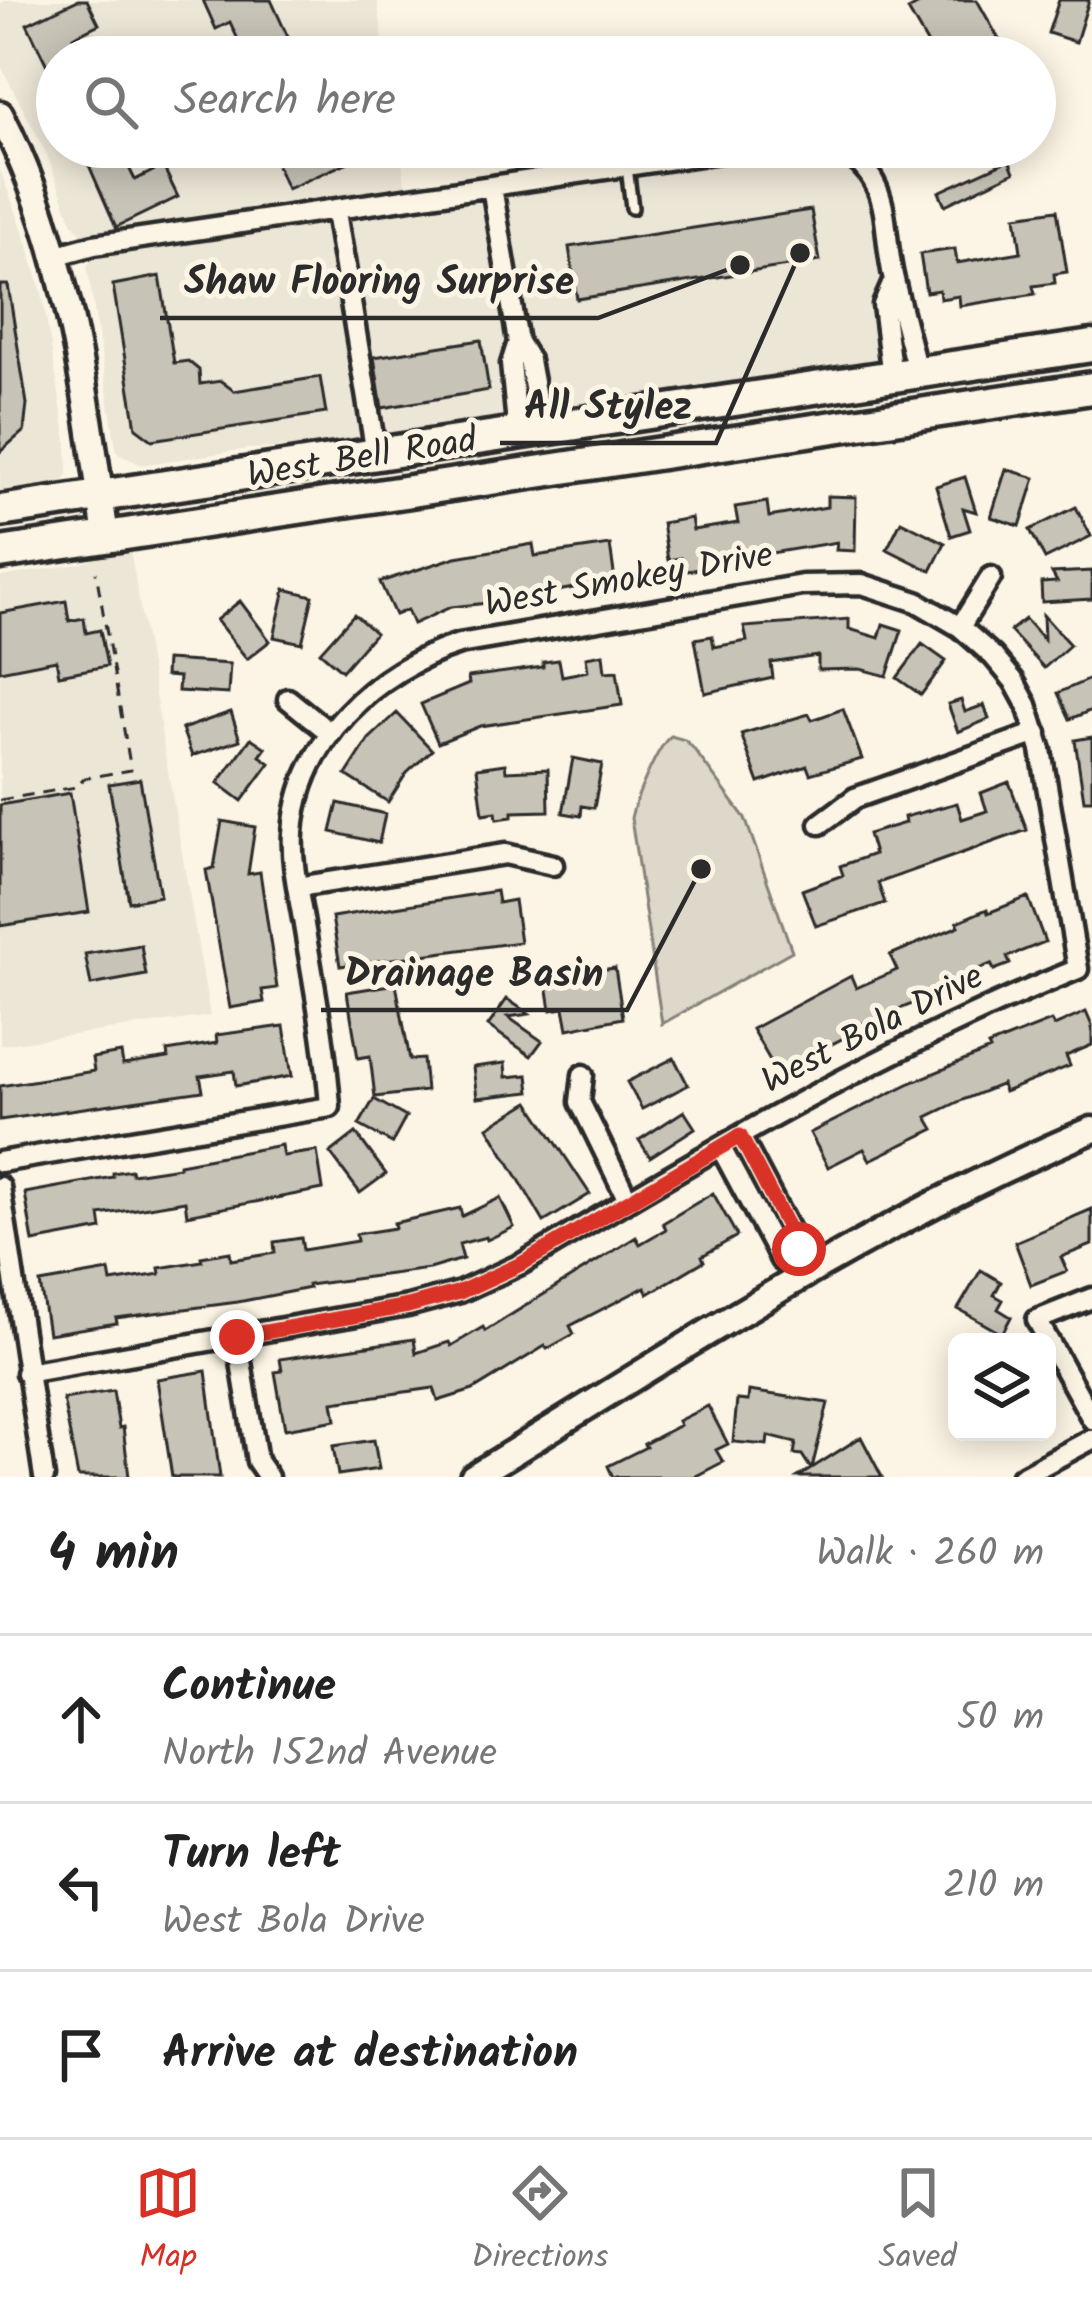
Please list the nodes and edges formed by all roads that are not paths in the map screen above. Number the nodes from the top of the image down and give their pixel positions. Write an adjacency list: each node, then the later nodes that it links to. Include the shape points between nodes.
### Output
1 (0, 114): 8 (street)
2 (621, 168): 5 (street)
3 (627, 168): 6 (lane)
4 (864, 168): 10 (street, via 878,187)
5 (492, 188): 7 (street); 12 (street, via 518,342 529,360)
6 (632, 208)
7 (336, 212): 8 (street); 13 (street)
8 (58, 256): 14 (street)
9 (1092, 346): 10 (main road, West Bell Road)
10 (904, 375): 12 (main road, West Bell Road)
11 (1092, 388): 16 (main road, West Bell Road)
12 (530, 433): 13 (main road, West Bell Road)
13 (376, 454): 14 (main road, West Bell Road)
14 (100, 496): 15 (main road, West Bell Road); 16 (street)
15 (0, 511)
16 (106, 537): 17 (main road, West Bell Road)
17 (0, 553)
18 (991, 577): 19 (street)
19 (961, 627): 21 (street, West Smokey Drive, via 862,584 802,585 459,644 398,670); 22 (street, West Smokey Drive, via 1014,681)
20 (288, 699): 21 (street)
21 (330, 733): 25 (street, West Smokey Drive, via 293,832)
22 (1037, 733): 23 (street, via 855,798); 26 (street, West Smokey Drive)
23 (820, 824)
24 (554, 866): 25 (street, via 505,854)
25 (298, 887): 31 (street, West Smokey Drive, via 330,1107)
26 (1078, 969): 29 (street, West Bola Drive, via 889,1054)
27 (584, 1075): 33 (street, via 580,1102)
28 (1092, 1130): 34 (street)
29 (740, 1136): 30 (street, West Bola Drive); 34 (street, via 799,1249)
30 (721, 1148): 33 (street, West Bola Drive); 34 (street, via 781,1260)
31 (0, 1162)
32 (0, 1187): 37 (street)
33 (628, 1200): 36 (street, West Bola Drive, via 460,1292)
34 (803, 1275): 42 (street)
35 (1092, 1298): 38 (street, via 1037,1320)
36 (237, 1337): 37 (street, West Bola Drive); 41 (street, via 256,1461)
37 (26, 1373): 40 (street)
38 (1092, 1419)
39 (1092, 1439): 43 (street)
40 (44, 1477)
41 (268, 1477)
42 (472, 1477)
43 (1021, 1477)

